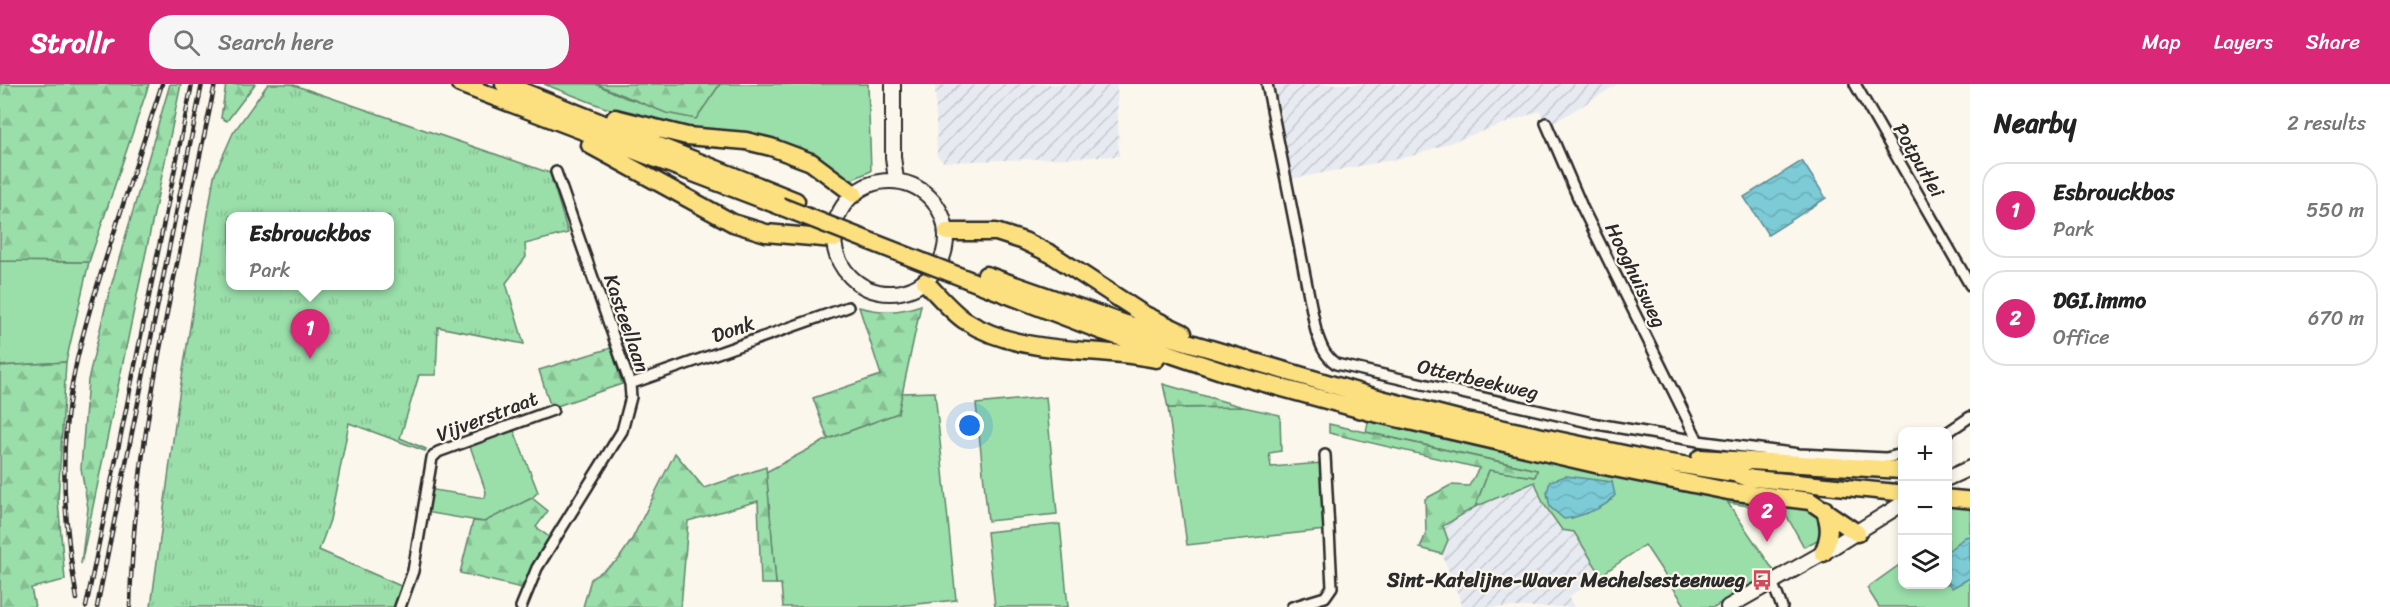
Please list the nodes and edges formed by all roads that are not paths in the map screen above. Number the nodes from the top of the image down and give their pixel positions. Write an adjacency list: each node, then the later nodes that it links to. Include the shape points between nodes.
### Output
1 (460, 84): 9 (highway)
2 (504, 84): 8 (highway)
3 (884, 84): 7 (main road)
4 (892, 84): 7 (main road)
5 (1267, 84): 26 (street, Otterbeekweg, via 1316,331 1327,358 1352,369 1598,424)
6 (1856, 84): 18 (street, Potputlei)
7 (889, 99): 12 (main road, via 893,157)
8 (570, 110): 13 (highway, via 687,136 771,147 811,162); 16 (highway)
9 (550, 119): 15 (highway, via 564,132 733,223 766,233); 16 (highway, bridge)
10 (1546, 123): 26 (street, Hooghuisweg, via 1588,219)
11 (556, 172): 22 (street, Kasteellaan)
12 (890, 180): 13 (main road); 14 (main road, via 916,187 933,200)
13 (854, 194): 15 (main road, via 837,217)
14 (947, 232): 17 (main road, via 942,259); 20 (highway, via 996,232 1024,241 1051,254 1143,314)
15 (834, 239): 17 (main road, via 840,261 859,284 881,292 898,292)
16 (971, 275): 20 (highway); 21 (highway, via 1101,331)
17 (924, 282): 21 (highway, via 962,319 989,334 1024,344)
18 (1970, 285)
19 (848, 307): 22 (street, Donk)
20 (1217, 352): 27 (highway, via 1466,421)
21 (1198, 364): 30 (highway, via 1370,412)
22 (630, 384): 44 (street, Kasteellaan, via 622,431 537,568)
23 (553, 410): 43 (street, Vijverstraat, via 433,456 413,571)
24 (1970, 417): 25 (street)
25 (1952, 429)
26 (1698, 441): 29 (street, Otterbeekweg, via 1799,453 1886,458)
27 (1622, 452): 32 (highway); 34 (highway)
28 (1325, 455): 45 (street, via 1332,587 1326,597)
29 (1898, 455)
30 (1582, 459): 34 (highway); 39 (highway, via 1668,480 1810,501)
31 (1970, 468): 33 (main road)
32 (1898, 470)
33 (1952, 476)
34 (1749, 478): 35 (main road)
35 (1898, 496)
36 (1898, 498): 40 (main road)
37 (1952, 498): 38 (main road)
38 (1970, 500)
39 (1824, 509): 40 (highway); 41 (highway, via 1830,528)
40 (1857, 533): 41 (main road)
41 (1823, 553): 42 (main road)
42 (1772, 582): 46 (main road); 47 (street)
43 (400, 607)
44 (521, 607)
45 (1292, 607)
46 (1728, 607)
47 (1782, 607)

